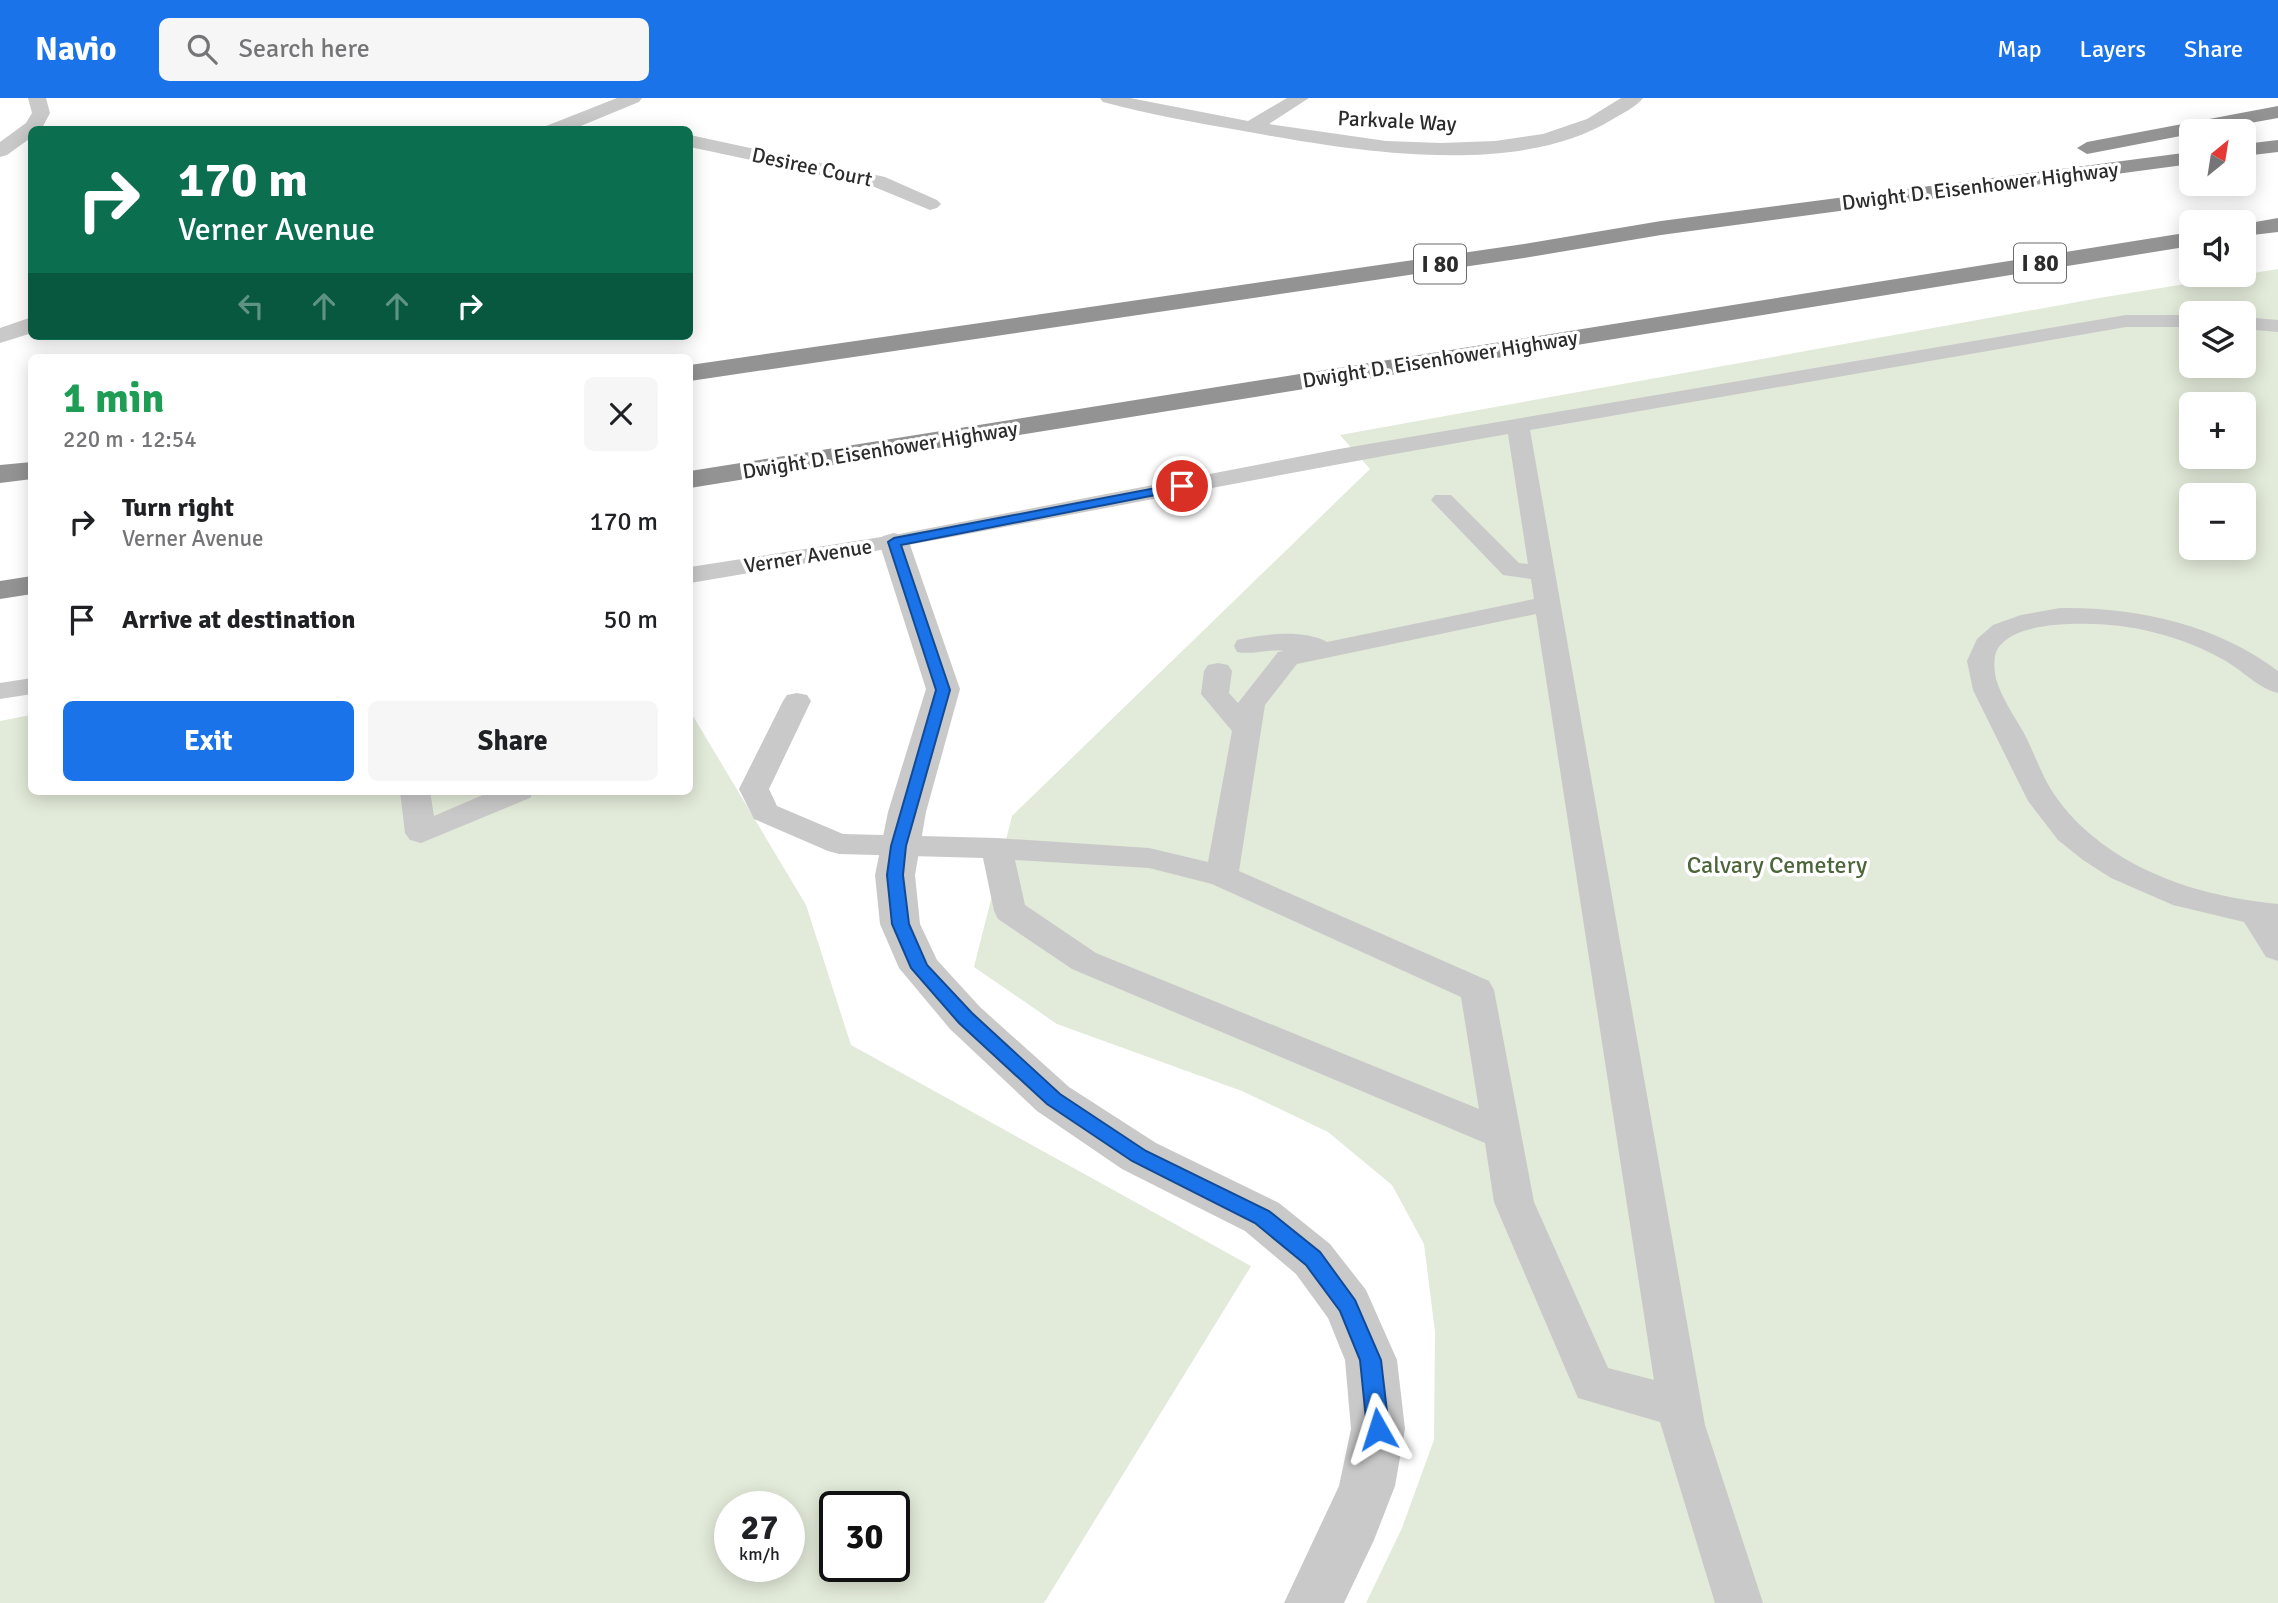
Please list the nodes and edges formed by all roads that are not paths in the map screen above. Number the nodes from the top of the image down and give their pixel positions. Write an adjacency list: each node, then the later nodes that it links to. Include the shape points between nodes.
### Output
1 (37, 98): 9 (street, via 41,113)
2 (633, 98): 7 (street)
3 (1109, 98): 11 (street, Parkvale Way)
4 (1300, 98): 11 (street)
5 (1634, 98): 11 (street, Parkvale Way, via 1590,126 1493,146 1386,147)
6 (2278, 112): 17 (highway)
7 (582, 118): 8 (street); 10 (street)
8 (610, 124)
9 (34, 126)
10 (562, 126)
11 (1251, 127)
12 (28, 130): 16 (street)
13 (693, 142): 20 (street, Desiree Court, via 878,181)
14 (2278, 146): 15 (highway)
15 (2256, 149)
16 (0, 151)
17 (2067, 151)
18 (2179, 160): 22 (highway, Dwight D. Eisenhower Highway / I 80)
19 (1928, 173): 22 (highway, via 1716,207)
20 (930, 204)
21 (2278, 225): 23 (highway)
22 (1661, 228): 30 (highway, Dwight D. Eisenhower Highway / I 80)
23 (2256, 228)
24 (2179, 241): 34 (highway, Dwight D. Eisenhower Highway / I 80)
25 (2179, 321): 31 (lane, Verner Avenue, via 2126,321 2053,332)
26 (2256, 324): 28 (lane)
27 (28, 326): 29 (street)
28 (2278, 326)
29 (0, 336)
30 (693, 373)
31 (1518, 426): 36 (lane, Verner Avenue); 39 (lane)
32 (28, 470): 33 (highway)
33 (0, 474)
34 (693, 480)
35 (1443, 500): 39 (lane, via 1512,570)
36 (894, 542): 37 (lane, Verner Avenue); 51 (street, via 943,690)
37 (693, 575)
38 (28, 586): 40 (highway)
39 (1544, 589): 42 (lane); 57 (lane)
40 (0, 590)
41 (1247, 646): 42 (lane, via 1266,641)
42 (1335, 648): 48 (lane, via 1288,658 1251,704)
43 (1218, 671): 48 (lane, via 1216,694)
44 (2278, 685): 54 (lane, via 2248,662 2211,643 2171,629 2088,615 2050,616 2000,632 1983,651 1981,677 2048,809 2074,836 2104,859 2154,885 2211,905)
45 (28, 687): 46 (lane)
46 (0, 691)
47 (797, 701): 51 (lane, via 754,789 765,812 839,844)
48 (1247, 731): 53 (lane)
49 (416, 795): 50 (lane, via 421,833)
50 (510, 795)
51 (898, 846): 52 (lane); 58 (street, via 895,875 900,924 920,968 965,1018 1054,1099 1139,1156 1262,1217 1313,1259 1348,1306 1371,1360 1378,1429 1367,1486 1354,1521)
52 (997, 848): 53 (lane, via 1149,858); 56 (lane, via 1010,911 1084,961)
53 (1222, 876): 56 (lane, via 1477,990)
54 (2267, 915): 55 (lane)
55 (2278, 949)
56 (1503, 1135): 57 (lane, via 1514,1202 1594,1384)
57 (1681, 1407): 59 (lane)
58 (1313, 1603)
59 (1739, 1603)

